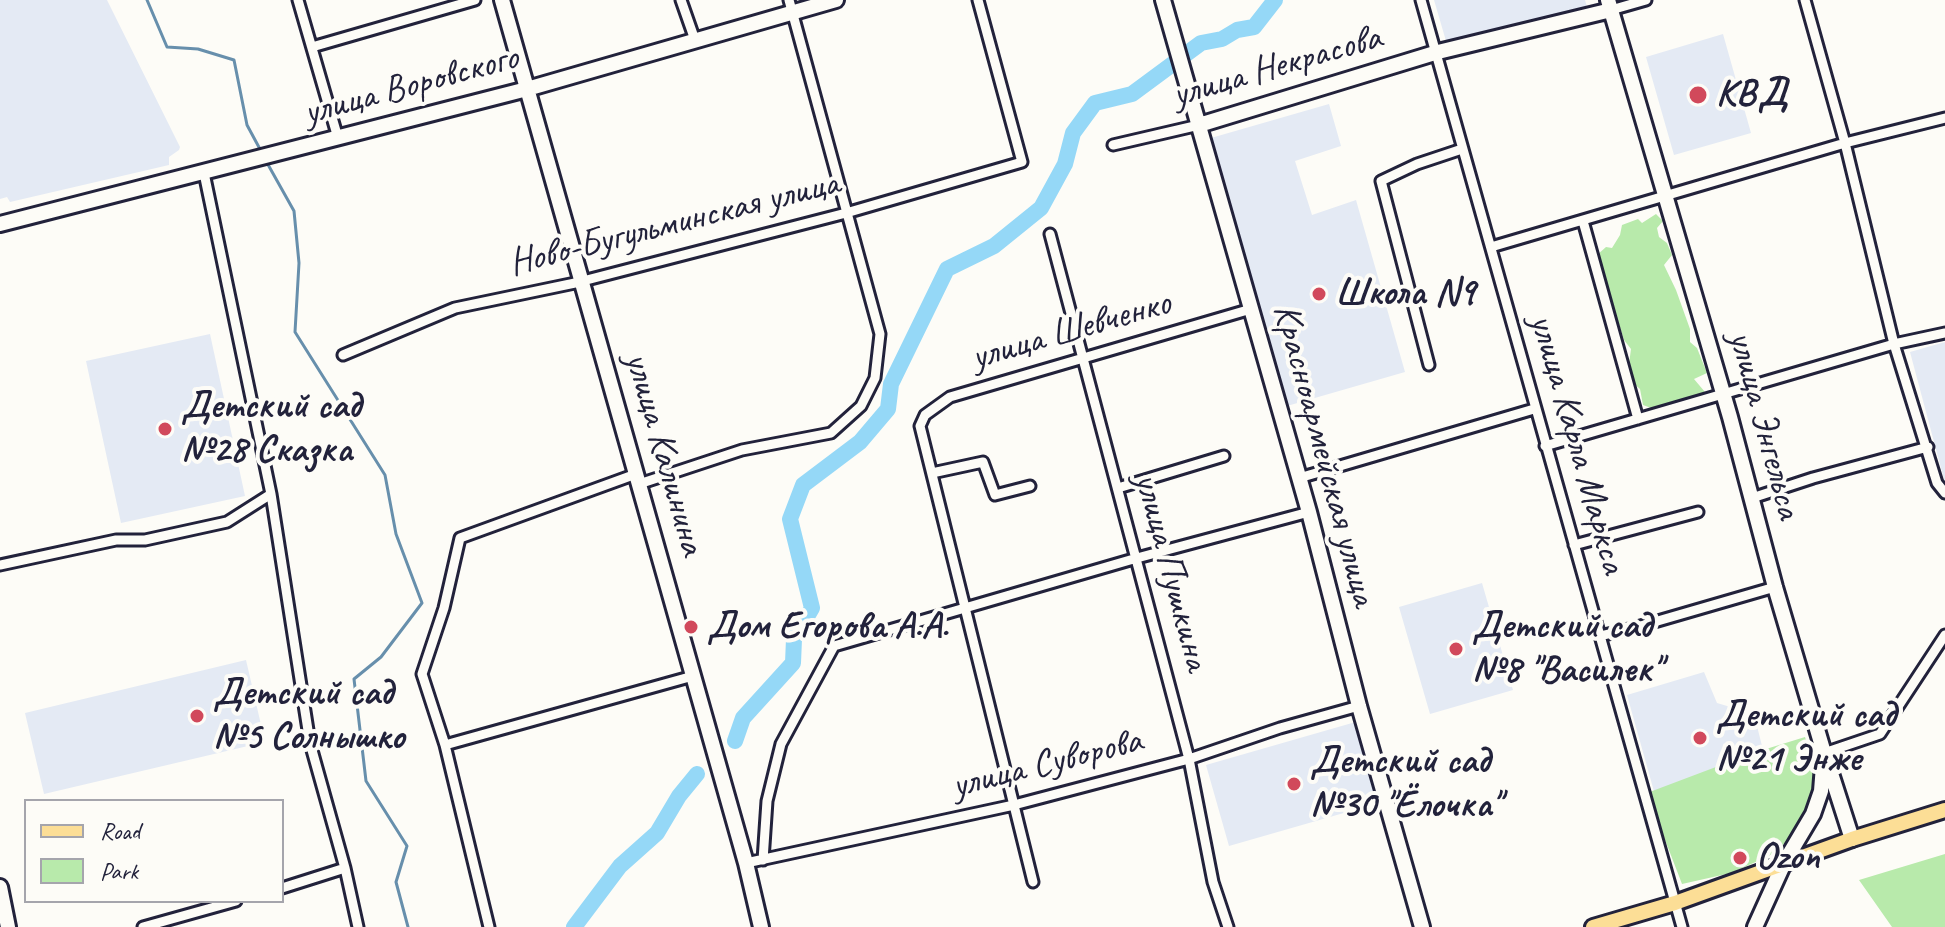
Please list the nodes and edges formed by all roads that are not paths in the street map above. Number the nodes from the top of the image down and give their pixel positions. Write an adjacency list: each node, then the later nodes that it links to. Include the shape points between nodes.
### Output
1 (298, 0): 14 (street)
2 (475, 0): 14 (street)
3 (502, 0): 16 (street, улица Калинина)
4 (681, 0): 13 (street)
5 (836, 0): 12 (street, улица Воровского)
6 (978, 0): 25 (street, Ново-Бугульминская улица, via 1022,162)
7 (1163, 0): 18 (street, Красноармейская улица)
8 (1421, 0): 15 (street, улица Карла Маркса)
9 (1646, 0): 11 (street, улица Некрасова)
10 (1805, 0): 20 (street)
11 (1610, 5): 15 (street, улица Некрасова); 24 (street, улица Энгельса)
12 (791, 6): 13 (street, улица Воровского); 25 (street)
13 (695, 40): 16 (street, улица Воровского)
14 (312, 47): 19 (street)
15 (1438, 52): 18 (street, улица Некрасова); 22 (street, улица Карла Маркса)
16 (527, 89): 19 (street, улица Воровского); 30 (street, улица Калинина)
17 (1945, 118): 20 (street)
18 (1199, 125): 21 (street, улица Некрасова); 31 (street, Красноармейская улица)
19 (338, 138): 23 (street, улица Воровского)
20 (1845, 143): 24 (street); 33 (street)
21 (1113, 145)
22 (1462, 149): 29 (street, улица Карла Маркса); 36 (street, via 1381,181)
23 (204, 173): 27 (street, улица Воровского); 49 (street)
24 (1667, 197): 26 (street); 37 (street, улица Энгельса)
25 (846, 213): 30 (street, Ново-Бугульминская улица); 45 (street, via 880,334 875,378 861,406 831,433 742,450)
26 (1583, 221): 29 (street); 39 (street)
27 (0, 224)
28 (1050, 234): 35 (street, улица Пушкина)
29 (1491, 247): 38 (street, улица Карла Маркса)
30 (583, 281): 34 (street, Ново-Бугульминская улица, via 455,308); 45 (street, улица Калинина)
31 (1251, 309): 35 (street, улица Шевченко); 44 (street, Красноармейская улица)
32 (1945, 333): 33 (street)
33 (1894, 344): 37 (street); 41 (street)
34 (343, 355)
35 (1084, 359): 43 (street, улица Шевченко, via 950,397 925,415 920,426); 47 (street, улица Пушкина)
36 (1429, 365)
37 (1723, 395): 39 (street); 50 (street, улица Энгельса)
38 (1534, 409): 40 (street, улица Карла Маркса); 44 (street)
39 (1638, 419): 40 (street)
40 (1545, 446): 53 (street, улица Карла Маркса)
41 (1928, 447): 48 (street, via 1937,483); 50 (street)
42 (1224, 456): 47 (street)
43 (932, 473): 46 (street, via 983,462 995,495); 57 (street)
44 (1299, 478): 51 (street, Красноармейская улица)
45 (638, 479): 60 (street, улица Калинина); 62 (street, via 460,538 422,674)
46 (1030, 486)
47 (1118, 488): 54 (street, улица Пушкина)
48 (1945, 493)
49 (271, 494): 55 (street, via 227,522); 71 (street, via 310,743)
50 (1752, 498): 56 (street, улица Энгельса)
51 (1309, 512): 54 (street); 61 (street, Красноармейская улица)
52 (1698, 512): 53 (street)
53 (1574, 545): 59 (street, улица Карла Маркса)
54 (1137, 558): 57 (street); 64 (street, улица Пушкина)
55 (0, 565)
56 (1775, 587): 59 (street); 63 (street, улица Энгельса)
57 (965, 608): 65 (street); 68 (street, via 834,646 781,744 767,801)
58 (1945, 635): 63 (street, via 1880,734)
59 (1600, 636): 76 (street, улица Карла Маркса)
60 (693, 676): 62 (street); 69 (street, улица Калинина)
61 (1359, 706): 64 (street, улица Суворова); 83 (street, Красноармейская улица)
62 (445, 745): 80 (street)
63 (1824, 753): 67 (street); 70 (street, улица Энгельса, via 1813,814)
64 (1189, 759): 65 (street, улица Суворова); 82 (street, улица Пушкина, via 1213,882)
65 (1014, 805): 68 (street, улица Суворова); 72 (street)
66 (1945, 810): 67 (main road)
67 (1852, 839): 70 (main road)
68 (763, 860): 69 (street, улица Суворова)
69 (746, 863): 81 (street, улица Калинина)
70 (1784, 863): 76 (main road); 86 (street, улица Энгельса)
71 (345, 868): 74 (street); 79 (street)
72 (1033, 882)
73 (0, 887): 77 (street)
74 (284, 887)
75 (229, 903): 78 (street)
76 (1675, 903): 84 (main road); 85 (street, улица Карла Маркса)
77 (8, 927)
78 (143, 927)
79 (358, 927)
80 (489, 927)
81 (761, 927)
82 (1228, 927)
83 (1422, 927)
84 (1593, 927)
85 (1682, 927)
86 (1755, 927)

